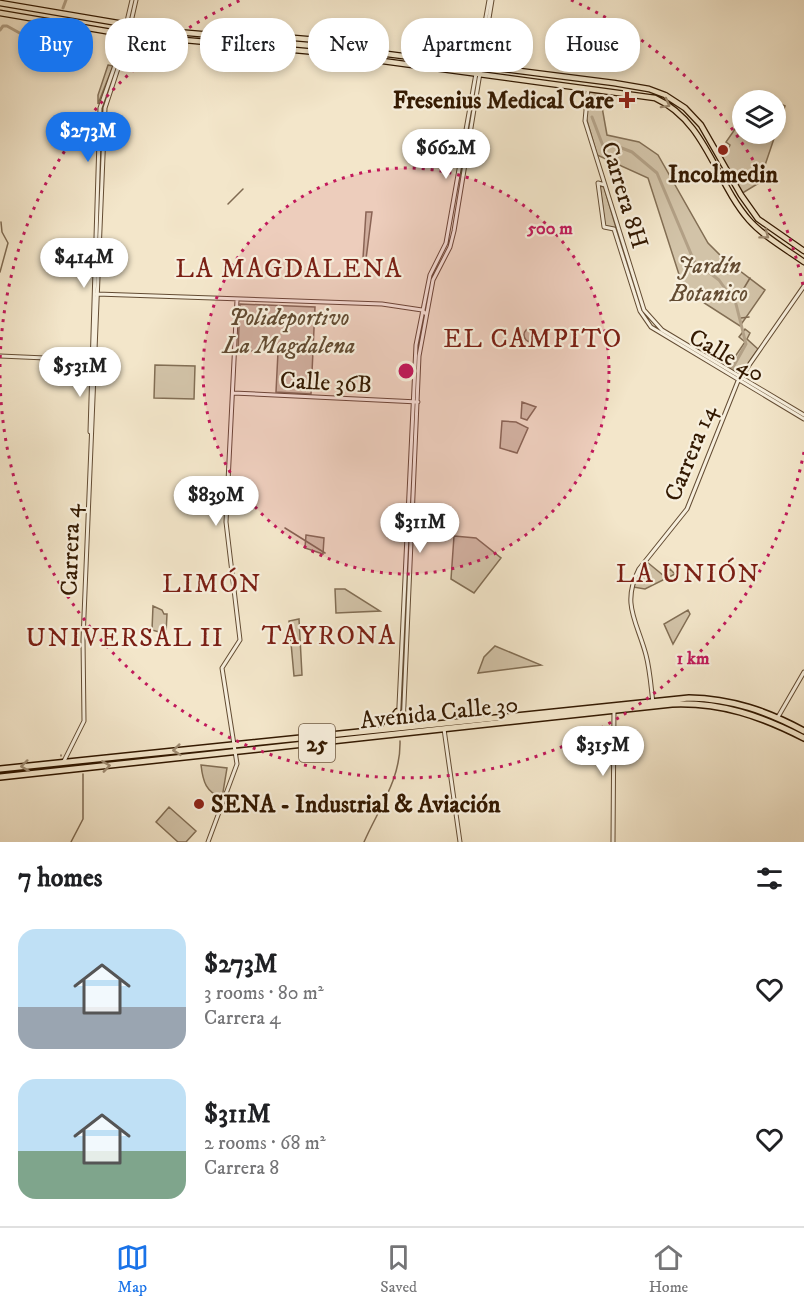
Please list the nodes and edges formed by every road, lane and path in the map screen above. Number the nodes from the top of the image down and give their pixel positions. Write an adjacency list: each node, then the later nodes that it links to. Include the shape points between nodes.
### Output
1 (134, 0): 5 (street, Carrera 4)
2 (491, 0): 6 (street)
3 (0, 3): 7 (main road)
4 (0, 13): 8 (main road)
5 (130, 18)
6 (488, 18)
7 (105, 22)
8 (105, 31)
9 (188, 32): 11 (main road, via 328,41 356,50)
10 (188, 40): 15 (main road, via 316,52)
11 (401, 55)
12 (113, 72): 21 (street, Carrera 4, via 100,108)
13 (478, 72): 15 (street)
14 (529, 72): 18 (main road, via 628,86 665,95 685,108 701,126 755,216)
15 (478, 75): 16 (main road); 23 (street, via 446,243 430,274); 26 (street, via 453,237 435,275)
16 (588, 88): 17 (street, Carrera 8H, via 585,121); 19 (main road, one-way to 19, via 655,98 676,110 694,130 749,220)
17 (605, 185): 24 (street, Carrera 8H); 25 (street, Carrera 8H, via 598,183 604,226 614,229)
18 (804, 251)
19 (804, 262)
20 (804, 286): 29 (street, Carrera 14)
21 (96, 294): 22 (street); 28 (street, Carrera 4); 34 (street, Carrera 4)
22 (237, 300): 23 (street, via 382,304); 30 (street)
23 (422, 310): 26 (street); 31 (street)
24 (645, 310): 29 (street, Calle 40, via 662,330)
25 (640, 311): 29 (street, Calle 40, via 660,335)
26 (426, 314): 32 (street, via 419,356)
27 (0, 357): 28 (street)
28 (92, 360): 34 (street, Carrera 4)
29 (740, 379): 33 (street, Calle 40); 37 (street, Carrera 14, via 687,509 639,569 630,590)
30 (233, 393): 31 (street, Calle 36B); 47 (street, via 226,522 240,640 222,668)
31 (413, 402): 32 (street, Calle 36B); 39 (street)
32 (418, 402): 41 (street)
33 (804, 417)
34 (91, 434): 49 (street, Carrera 4, via 84,717)
35 (804, 672): 40 (street)
36 (614, 704): 37 (highway, Avenida Calle 30 / 25); 38 (street); 41 (highway, Avenida Calle 30 / 25)
37 (653, 704): 38 (highway, Avenida Calle 30 / 25); 40 (highway, Avenida Calle 30 / 25, via 718,699); 46 (highway, Avenida Calle 30 / 25, via 721,706 763,718)
38 (614, 711): 43 (highway, Avenida Calle 30 / 25); 55 (street)
39 (397, 712): 41 (street); 42 (highway)
40 (778, 717): 44 (highway, Avenida Calle 30 / 25)
41 (400, 726): 42 (highway, Avenida Calle 30 / 25); 45 (street)
42 (385, 728): 47 (highway, Avenida Calle 30 / 25)
43 (444, 729): 45 (highway, Avenida Calle 30 / 25); 54 (street)
44 (804, 731)
45 (401, 734): 48 (highway, Avenida Calle 30 / 25)
46 (804, 738)
47 (235, 744): 48 (street); 49 (highway, Avenida Calle 30 / 25, one-way to 49)
48 (237, 752): 51 (highway, Avenida Calle 30 / 25, one-way to 48); 53 (street, via 231,784)
49 (63, 761): 50 (highway, Avenida Calle 30 / 25, one-way to 50); 51 (street, Carrera 4)
50 (0, 769)
51 (62, 771): 52 (highway, Avenida Calle 30 / 25)
52 (0, 777)
53 (208, 842)
54 (460, 842)
55 (613, 842)

